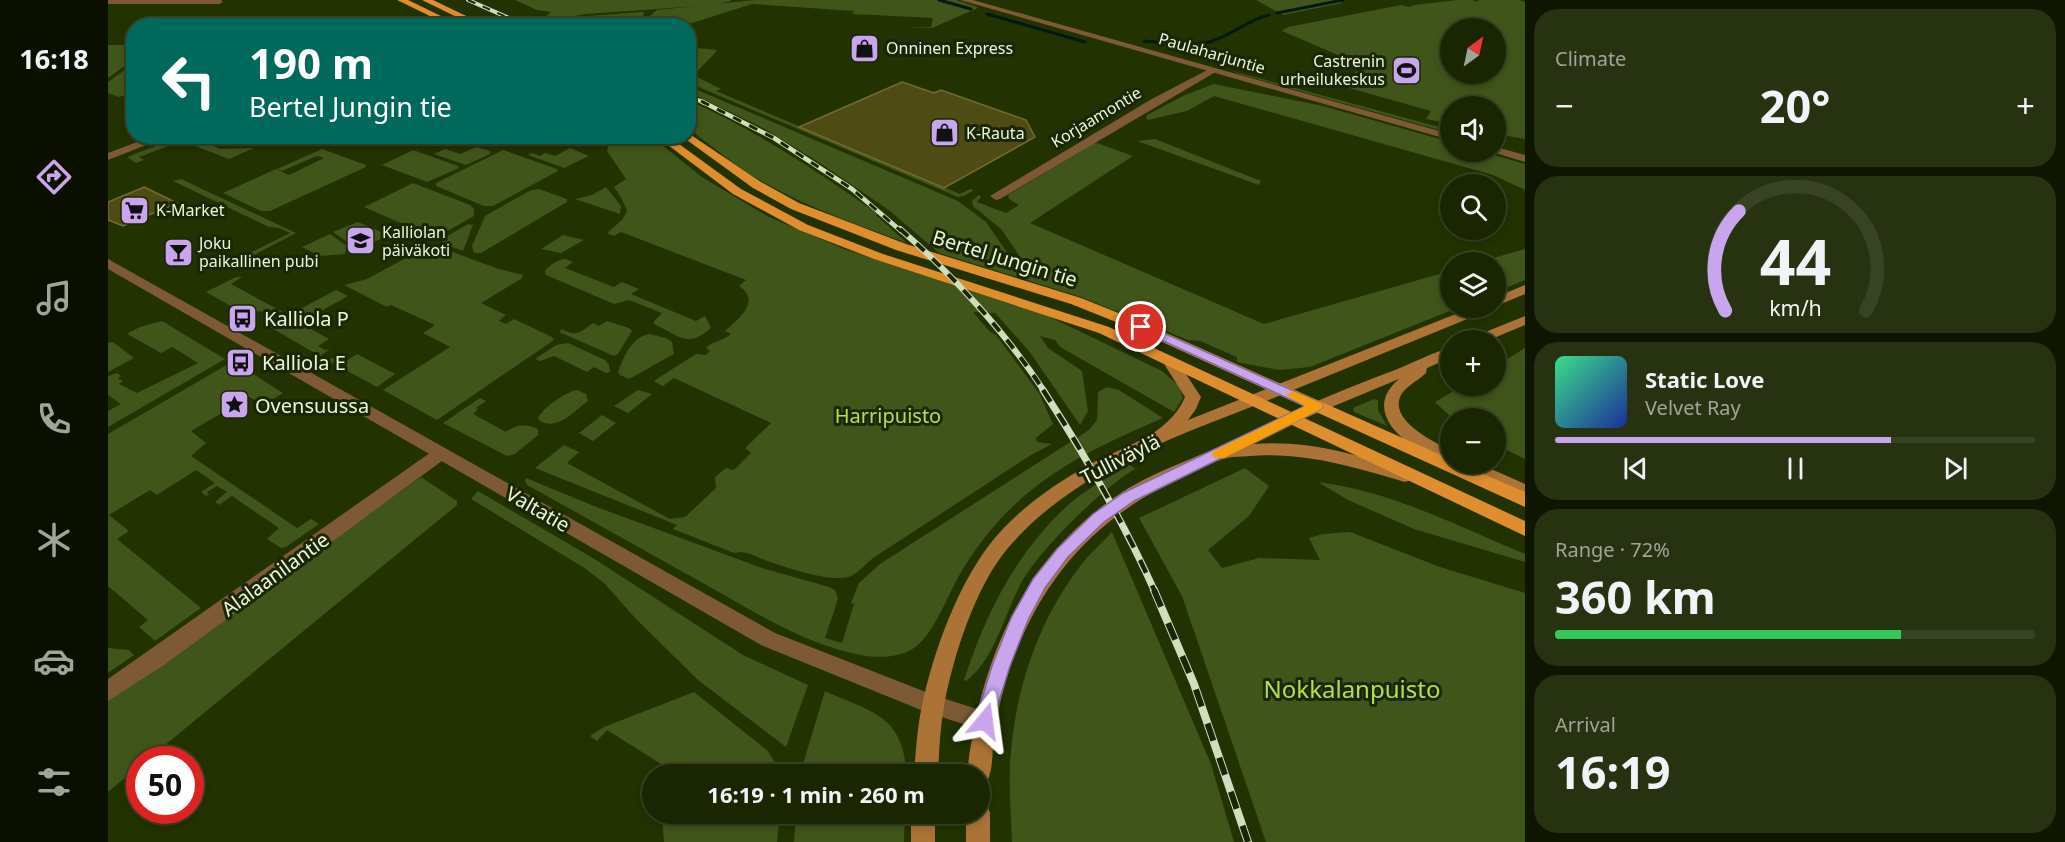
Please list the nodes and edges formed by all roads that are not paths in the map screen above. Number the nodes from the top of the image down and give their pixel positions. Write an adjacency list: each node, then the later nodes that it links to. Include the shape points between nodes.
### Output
1 (401, 0): 6 (highway)
2 (426, 0): 7 (highway)
3 (964, 0): 8 (street, Paulaharjuntie)
4 (108, 2): 5 (street)
5 (219, 2)
6 (440, 18)
7 (465, 18)
8 (1214, 70): 9 (street, Paulaharjuntie); 16 (street, Korjaamontie)
9 (1440, 134)
10 (696, 142): 26 (highway, Bertel Jungin tie, via 757,185 805,210 901,247 1076,301)
11 (143, 144): 14 (street)
12 (671, 144): 25 (highway, Bertel Jungin tie, via 707,173 787,220 889,260 1095,327)
13 (1506, 153): 15 (street)
14 (108, 157)
15 (1525, 159)
16 (996, 196)
17 (108, 263): 33 (street, Valtatie)
18 (1525, 290): 19 (main road)
19 (1506, 298)
20 (1457, 318): 26 (main road, Tulliväylä)
21 (1525, 320): 22 (main road)
22 (1502, 330)
23 (1440, 357): 24 (main road, Tulliväylä)
24 (1432, 361): 28 (main road, Tulliväylä); 31 (main road, via 1393,394 1392,411 1411,435)
25 (1171, 362): 27 (highway, Bertel Jungin tie); 30 (main road, via 1193,397 1188,409)
26 (1280, 389): 27 (main road, Tulliväylä); 28 (highway, Bertel Jungin tie)
27 (1251, 401): 29 (highway, Bertel Jungin tie); 30 (main road, Tulliväylä)
28 (1317, 406): 29 (main road, Tulliväylä); 37 (highway, Bertel Jungin tie)
29 (1289, 419): 32 (main road, Tulliväylä); 35 (highway, Bertel Jungin tie)
30 (1163, 437): 40 (main road, Tulliväylä, via 1056,492 1000,545 981,575 954,635)
31 (1440, 451)
32 (1221, 453): 35 (main road, via 1278,449 1315,452 1357,460); 41 (main road, Tulliväylä, via 1128,497 1062,553 1020,618)
33 (440, 454): 39 (street, Alalaanilantie); 40 (street, Valtatie, via 768,639)
34 (1487, 474): 36 (main road)
35 (1427, 483): 38 (highway, Bertel Jungin tie)
36 (1525, 491)
37 (1525, 500)
38 (1525, 529)
39 (108, 691)
40 (934, 705): 41 (street, Valtatie); 42 (main road, Tulliväylä)
41 (985, 721): 43 (main road, Tulliväylä)
42 (927, 764)
43 (979, 764)
44 (923, 824): 46 (main road)
45 (978, 824): 47 (main road)
46 (923, 842)
47 (978, 842)

